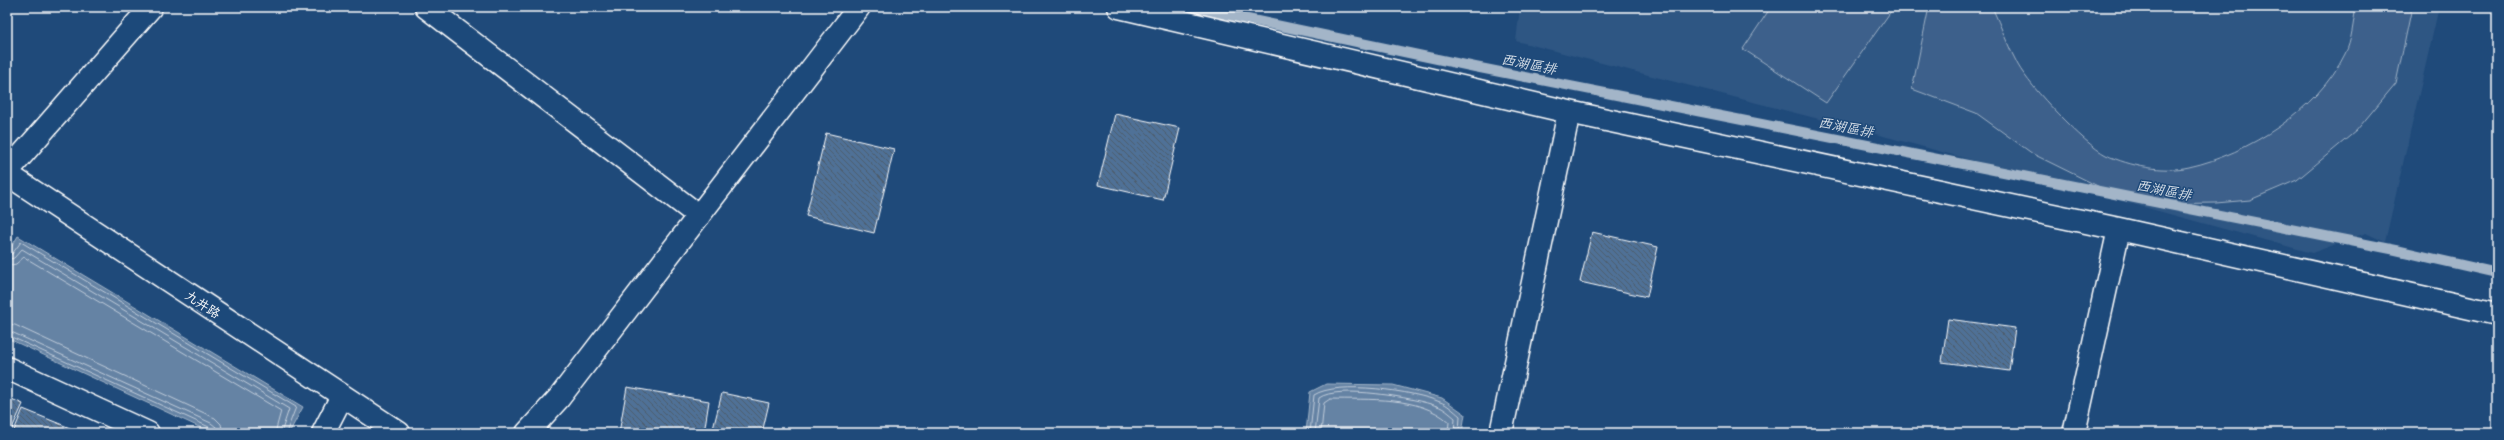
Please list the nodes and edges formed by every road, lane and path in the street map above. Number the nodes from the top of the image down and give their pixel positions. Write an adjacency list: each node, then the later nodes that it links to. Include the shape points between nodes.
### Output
1 (151, 7): 6 (street)
2 (426, 7): 7 (street)
3 (859, 7): 7 (street)
4 (1120, 7): 5 (street)
5 (1569, 112): 8 (street); 16 (street)
6 (7, 173): 11 (street, 九井路)
7 (699, 216): 15 (street, via 559,398)
8 (2119, 229): 9 (street); 17 (street)
9 (2497, 314)
10 (7, 368): 12 (street)
11 (342, 396): 13 (street); 14 (street, 九井路)
12 (148, 433)
13 (323, 433)
14 (399, 433)
15 (527, 433)
16 (1501, 433)
17 (2074, 433)

